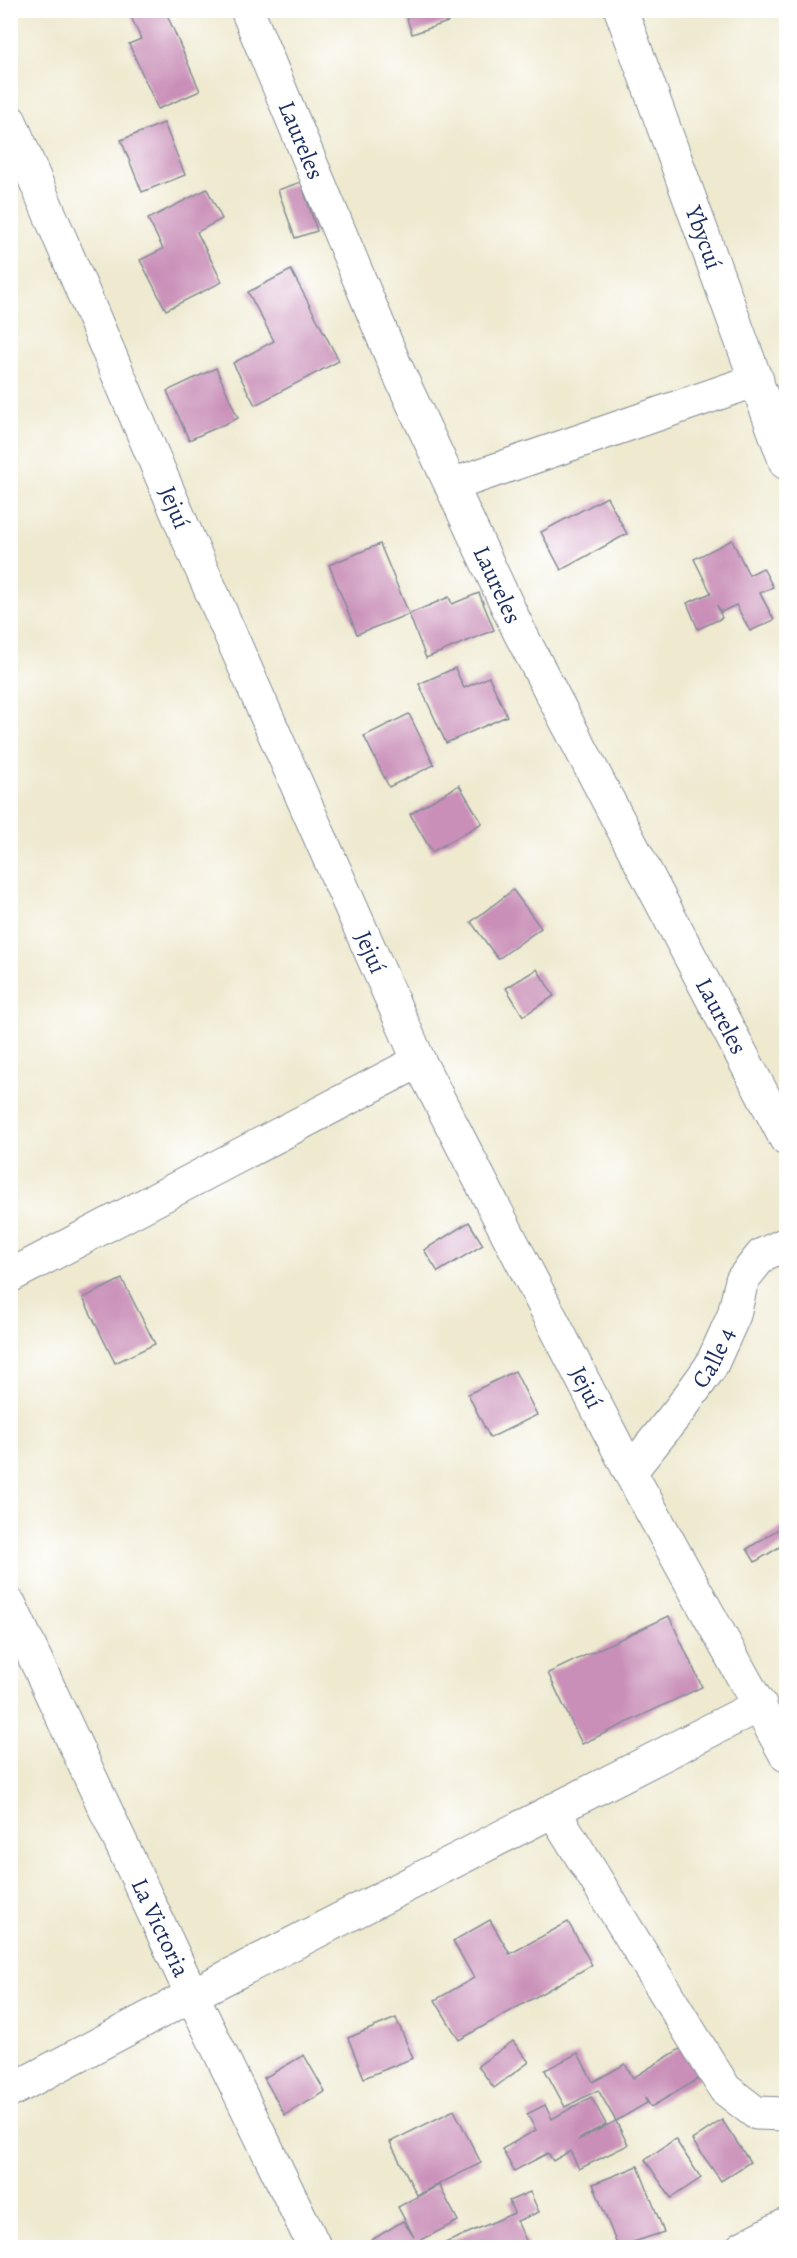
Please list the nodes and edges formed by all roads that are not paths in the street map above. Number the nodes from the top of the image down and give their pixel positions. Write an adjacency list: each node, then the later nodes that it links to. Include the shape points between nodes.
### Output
1 (247, 10): 6 (street, Laureles, via 396,364)
2 (621, 10): 4 (street, Ybycuí)
3 (10, 121): 7 (street, Jejuí, via 190,543)
4 (757, 380): 5 (street, Ybycuí); 6 (street)
5 (786, 464)
6 (452, 485): 8 (street, Laureles, via 519,631)
7 (419, 1061): 10 (street); 11 (street, Jejuí)
8 (786, 1139)
9 (786, 1244): 11 (street, Calle 4, via 762,1255 742,1280 734,1315 711,1366)
10 (10, 1276)
11 (630, 1472): 13 (street, Jejuí)
12 (10, 1605): 16 (street, La Victoria)
13 (760, 1705): 14 (street, Jejuí); 15 (street)
14 (786, 1755)
15 (553, 1810): 16 (street); 18 (street, via 725,2089 756,2114)
16 (192, 1995): 17 (street); 20 (street, La Victoria)
17 (10, 2091)
18 (786, 2114)
19 (786, 2225): 21 (street)
20 (315, 2247)
21 (742, 2247)

